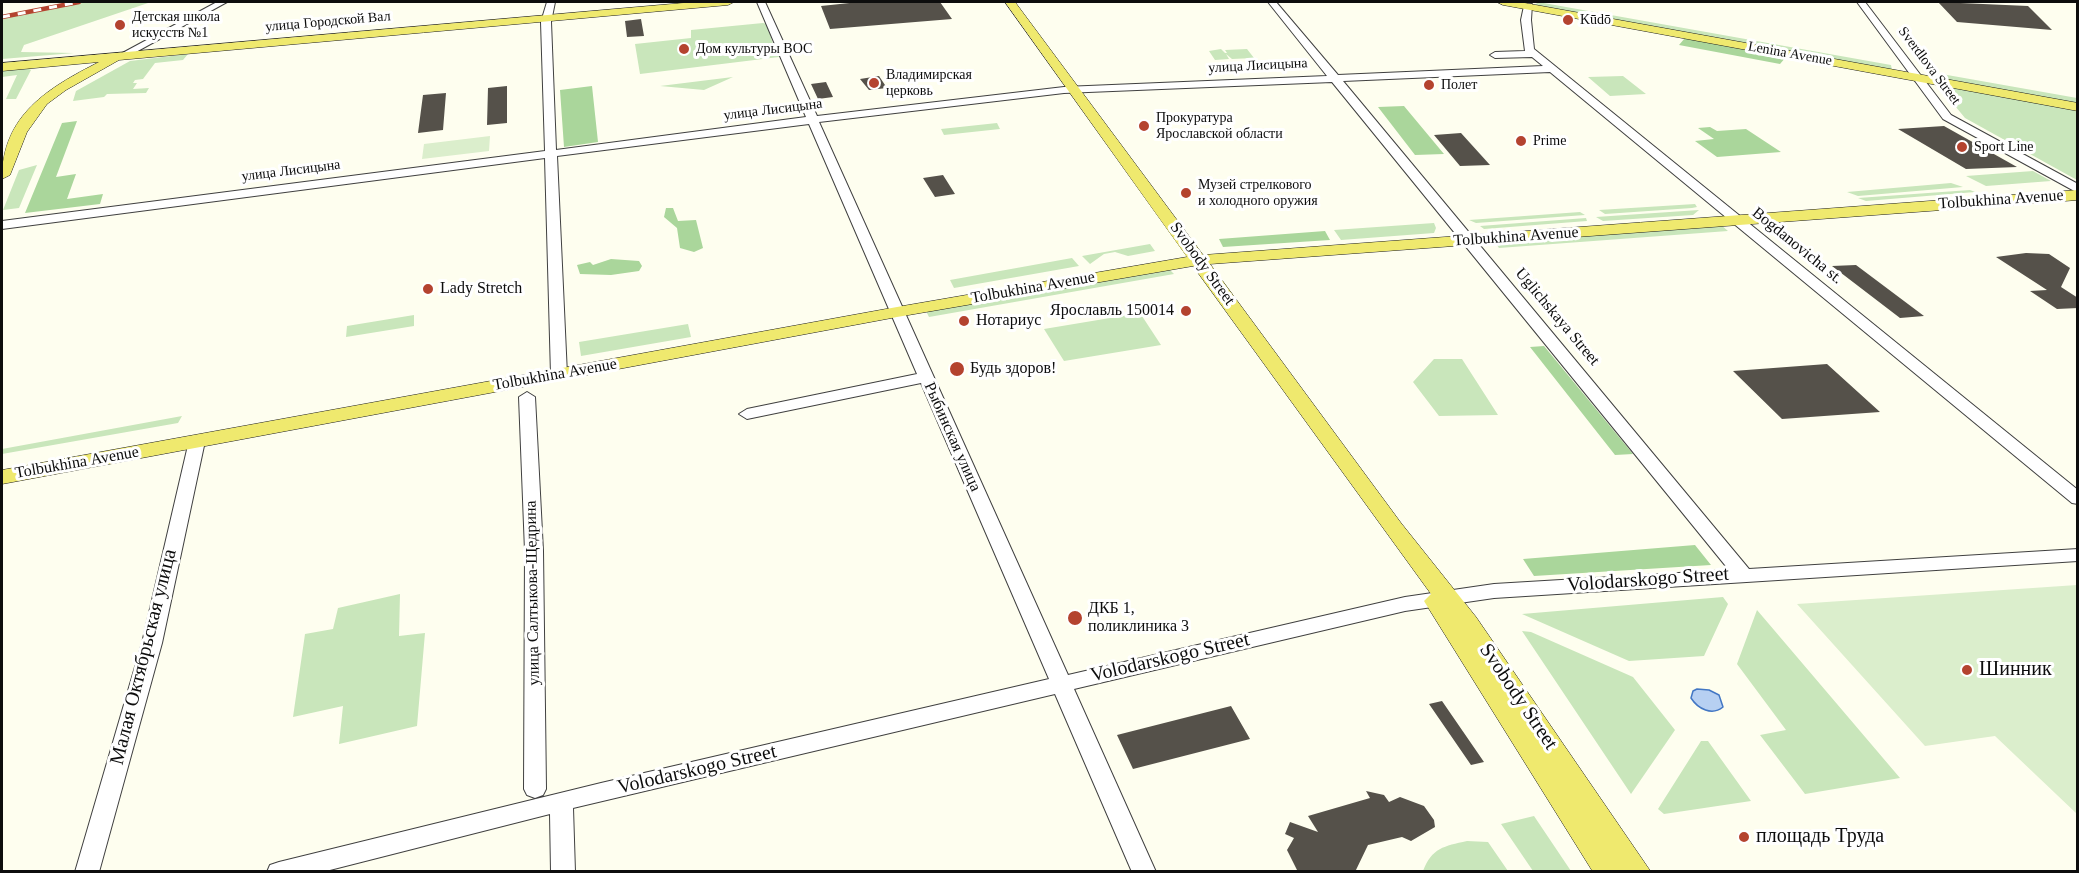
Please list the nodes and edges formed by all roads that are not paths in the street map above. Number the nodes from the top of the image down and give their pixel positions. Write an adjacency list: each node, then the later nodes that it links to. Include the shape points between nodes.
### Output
1 (223, 2): 14 (street)
2 (551, 2): 11 (street)
3 (728, 2): 11 (main road, улица Городской Вал)
4 (761, 2): 22 (street, Рыбинская улица)
5 (1011, 2): 19 (main road, Svobody Street)
6 (1272, 2): 18 (street, Uglichskaya Street)
7 (1503, 2): 10 (main road, Lenina Avenue)
8 (1547, 2): 17 (main road, Lenina Avenue)
9 (1861, 2): 17 (street, Sverdlova Street)
10 (1532, 4): 12 (street, via 1527,10 1527,46); 17 (main road, Lenina Avenue)
11 (548, 18): 14 (main road, улица Городской Вал); 23 (street)
12 (1535, 54): 13 (street); 16 (street, Bogdanovicha st.)
13 (1495, 55)
14 (122, 56): 15 (main road, улица Городской Вал); 24 (main road, via 37,106)
15 (2, 67)
16 (1552, 69): 18 (street, улица Лисицына); 27 (street, Bogdanovicha st.)
17 (1913, 72): 20 (main road, Lenina Avenue); 21 (main road, Lenina Avenue); 25 (street, Sverdlova Street, via 1947,117)
18 (1335, 78): 19 (street, улица Лисицына); 29 (street, Uglichskaya Street)
19 (1076, 89): 22 (street, улица Лисицына); 30 (main road, Svobody Street)
20 (2078, 97)
21 (2078, 107)
22 (811, 120): 23 (street, улица Лисицына); 31 (street, Рыбинская улица)
23 (551, 153): 28 (street, улица Лисицына); 32 (street)
24 (2, 175)
25 (2078, 189)
26 (2078, 195): 27 (main road, Tolbukhina Avenue)
27 (1737, 220): 29 (main road, Tolbukhina Avenue); 38 (street, Bogdanovicha st.)
28 (2, 225)
29 (1470, 241): 30 (main road, Tolbukhina Avenue); 40 (street, Uglichskaya Street)
30 (1199, 260): 31 (main road, Tolbukhina Avenue); 41 (main road, Svobody Street)
31 (897, 312): 32 (main road, Tolbukhina Avenue); 33 (street, Рыбинская улица)
32 (559, 375): 36 (main road, Tolbukhina Avenue)
33 (926, 377): 35 (street); 42 (street, Рыбинская улица)
34 (527, 398): 43 (street, улица Салтыкова-Щедрина, via 534,551)
35 (747, 414)
36 (197, 441): 37 (main road, Tolbukhina Avenue); 45 (street, Малая Октябрьская улица, via 152,643)
37 (2, 477)
38 (2078, 499)
39 (2078, 555): 40 (street, Volodarskogo Street)
40 (1743, 574): 41 (street, Volodarskogo Street)
41 (1441, 598): 42 (street, Volodarskogo Street); 49 (main road, Svobody Street); 50 (main road, Svobody Street, via 1526,706)
42 (1063, 684): 44 (street, Volodarskogo Street); 48 (street, Рыбинская улица)
43 (535, 789)
44 (561, 802): 46 (street, Volodarskogo Street); 47 (street)
45 (87, 872)
46 (279, 872)
47 (563, 872)
48 (1144, 872)
49 (1610, 872)
50 (1636, 872)

